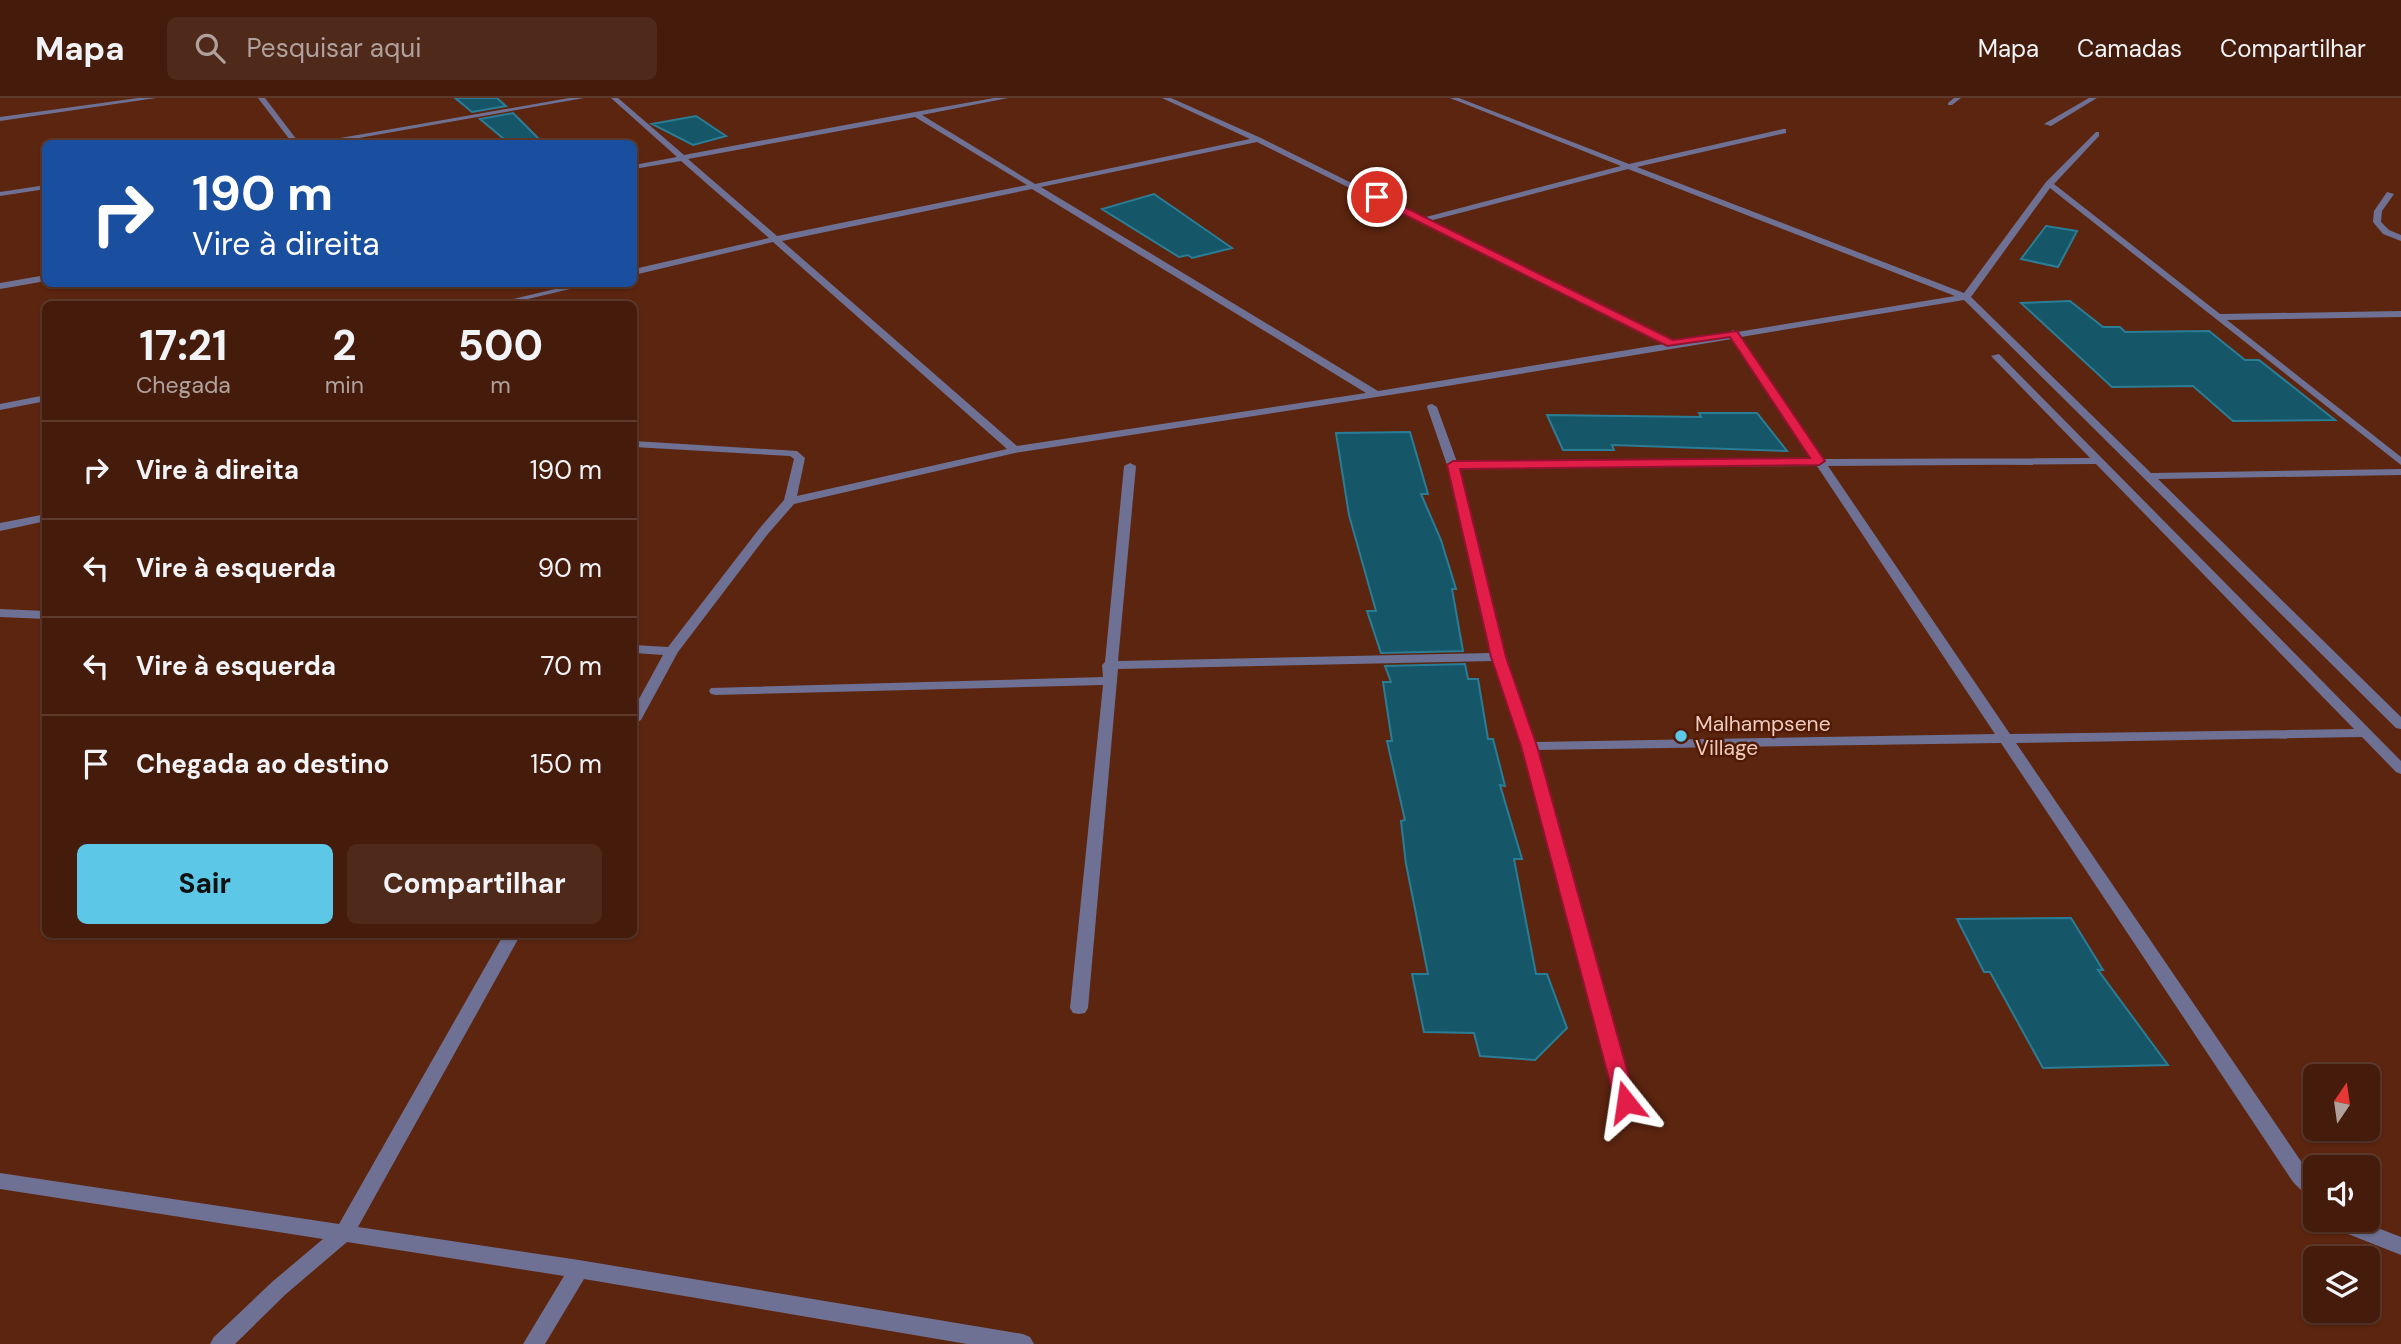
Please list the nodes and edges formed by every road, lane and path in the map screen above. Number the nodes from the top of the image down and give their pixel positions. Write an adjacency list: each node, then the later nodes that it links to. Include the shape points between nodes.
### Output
1 (153, 98): 13 (street)
2 (261, 98): 17 (street)
3 (581, 98): 10 (street)
4 (614, 98): 20 (street)
5 (1005, 98): 12 (street)
6 (1165, 98): 19 (street)
7 (1453, 98): 22 (street)
8 (1958, 98): 11 (street)
9 (2094, 98): 14 (street)
10 (550, 100): 18 (street)
11 (1950, 104)
12 (915, 114): 20 (street); 24 (street)
13 (0, 119)
14 (2048, 124)
15 (1783, 131): 22 (street)
16 (2096, 134): 23 (street)
17 (294, 140)
18 (331, 140)
19 (1258, 140): 24 (street); 28 (street)
20 (681, 158): 21 (street); 30 (street)
21 (637, 166)
22 (1629, 166): 28 (street); 35 (street)
23 (2049, 184): 35 (street); 38 (street)
24 (1033, 186): 30 (street); 42 (street)
25 (42, 188): 26 (street)
26 (0, 194)
27 (2390, 194): 29 (street, via 2378,211 2377,222 2385,232)
28 (1424, 220): 40 (street)
29 (2401, 238)
30 (777, 239): 31 (street); 47 (street)
31 (637, 271)
32 (42, 279): 33 (street)
33 (0, 286)
34 (573, 287): 36 (street)
35 (1966, 296): 39 (street); 54 (street)
36 (510, 301)
37 (2401, 314): 38 (street)
38 (2220, 317): 50 (street)
39 (1733, 333): 40 (street); 48 (street)
40 (1671, 344): 42 (street)
41 (1996, 356): 49 (street)
42 (1374, 393): 47 (street)
43 (42, 399): 44 (street)
44 (0, 407)
45 (1432, 407): 51 (street)
46 (637, 444): 55 (street, via 793,453 800,458)
47 (1015, 450): 55 (street)
48 (1819, 461): 49 (street); 51 (street); 69 (street)
49 (2097, 461): 68 (street)
50 (2401, 462)
51 (1453, 465): 62 (street)
52 (1130, 466): 63 (street)
53 (2401, 472): 54 (street)
54 (2147, 476): 67 (street)
55 (790, 501): 61 (street)
56 (42, 518): 57 (street)
57 (0, 527)
58 (0, 613): 59 (street)
59 (42, 615)
60 (637, 649): 61 (street)
61 (672, 651): 66 (street)
62 (1499, 657): 63 (street); 70 (street)
63 (1110, 664): 64 (street)
64 (1108, 681): 65 (street); 73 (street)
65 (716, 691)
66 (637, 715)
67 (2401, 725)
68 (2366, 733): 69 (street); 71 (street)
69 (2003, 737): 70 (street); 75 (street)
70 (1529, 746): 74 (street)
71 (2401, 769)
72 (511, 938): 77 (street)
73 (1079, 1008)
74 (1626, 1102)
75 (2303, 1179)
76 (0, 1181): 77 (street)
77 (345, 1232): 80 (street); 81 (street)
78 (2365, 1232): 79 (street)
79 (2401, 1246)
80 (579, 1269): 82 (street); 83 (street)
81 (221, 1344)
82 (534, 1344)
83 (1023, 1344)

